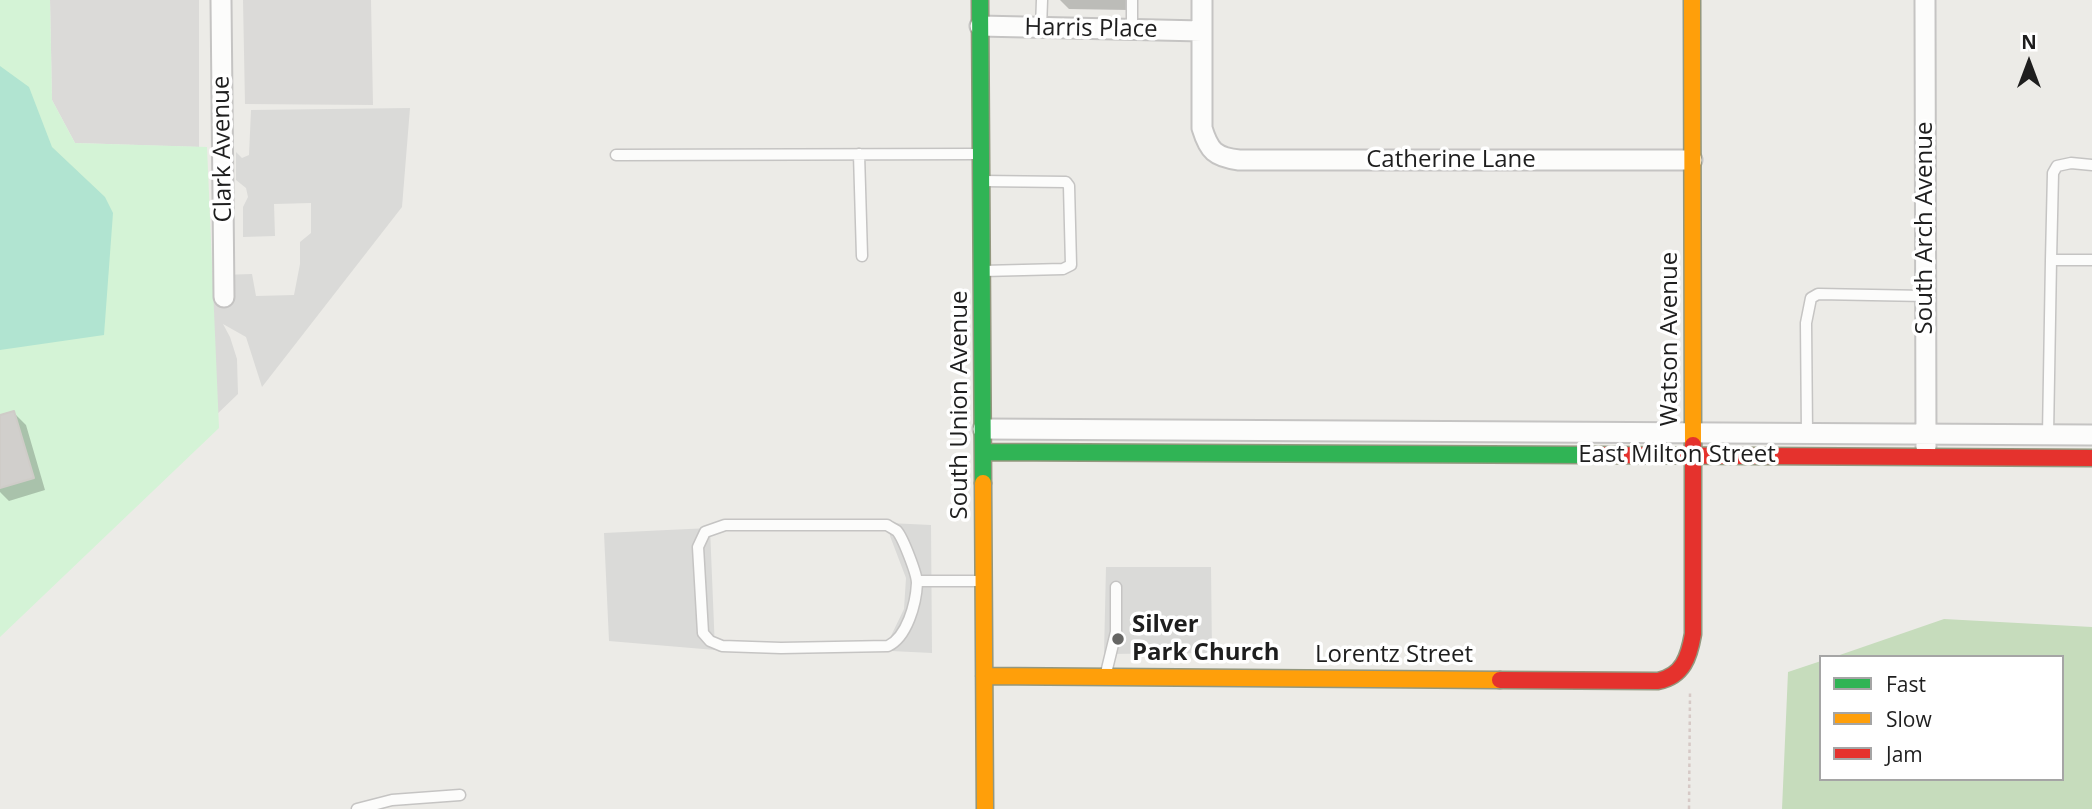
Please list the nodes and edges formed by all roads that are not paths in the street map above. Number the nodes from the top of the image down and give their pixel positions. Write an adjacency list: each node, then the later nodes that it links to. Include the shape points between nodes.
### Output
1 (221, 0): 23 (street, Clark Avenue)
2 (980, 0): 8 (street, South Union Avenue)
3 (1042, 0): 9 (lane)
4 (1132, 0): 10 (lane)
5 (1202, 0): 11 (street)
6 (1692, 0): 15 (street, Watson Avenue)
7 (1925, 0): 22 (street, South Arch Avenue)
8 (980, 26): 9 (street, Harris Place); 13 (street, South Union Avenue)
9 (1041, 28): 10 (street, Harris Place)
10 (1132, 30): 11 (street, Harris Place)
11 (1202, 31): 15 (street, Catherine Lane, via 1202,128 1218,155 1239,160)
12 (859, 154): 13 (lane); 14 (lane); 18 (lane)
13 (981, 154): 17 (street, South Union Avenue)
14 (615, 155)
15 (1692, 160): 29 (street, Watson Avenue)
16 (2092, 165): 19 (lane, via 2071,163 2057,166 2053,173)
17 (981, 181): 21 (street, South Union Avenue); 21 (lane, via 1066,182 1071,265)
18 (862, 256)
19 (2051, 260): 20 (lane); 32 (lane)
20 (2092, 260)
21 (982, 271): 24 (street, South Union Avenue)
22 (1926, 296): 30 (lane, via 1818,294 1811,298 1806,323); 31 (street, South Arch Avenue)
23 (224, 297)
24 (983, 429): 25 (street, East Milton Street); 34 (street, South Union Avenue)
25 (1144, 430): 26 (street, East Milton Street); 35 (street)
26 (1279, 430): 27 (street, East Milton Street); 36 (street)
27 (1416, 431): 28 (street, East Milton Street); 37 (street)
28 (1550, 432): 29 (street, East Milton Street); 38 (street, East Milton Street)
29 (1693, 433): 30 (street, East Milton Street); 39 (street, Watson Avenue)
30 (1805, 433): 31 (street, East Milton Street); 40 (street, East Milton Street)
31 (1926, 434): 32 (street, East Milton Street); 41 (street, South Arch Avenue)
32 (2048, 435): 33 (street, East Milton Street); 42 (street)
33 (2092, 435)
34 (983, 452): 35 (street, East Milton Street); 45 (street, South Union Avenue)
35 (1144, 453): 36 (street, East Milton Street)
36 (1280, 454): 37 (street, East Milton Street)
37 (1416, 454): 38 (street, East Milton Street)
38 (1550, 455): 39 (street, East Milton Street)
39 (1693, 455): 40 (street, East Milton Street); 47 (street, Watson Avenue, via 1693,634 1686,661)
40 (1804, 456): 41 (street, East Milton Street)
41 (1926, 457): 42 (street, East Milton Street)
42 (2048, 458): 43 (street, East Milton Street)
43 (2092, 458)
44 (918, 581): 44 (lane, via 898,532 887,525 725,525 705,532 698,547 703,633 722,646 888,646 903,633); 45 (lane)
45 (984, 581): 48 (street, South Union Avenue)
46 (1116, 587): 49 (lane, via 1116,632)
47 (1677, 674): 49 (street, Lorentz Street, via 1658,681)
48 (984, 676): 49 (street, Lorentz Street); 52 (street, South Union Avenue)
49 (1105, 677)
50 (460, 795): 51 (lane, via 392,800)
51 (357, 809)
52 (985, 809)

